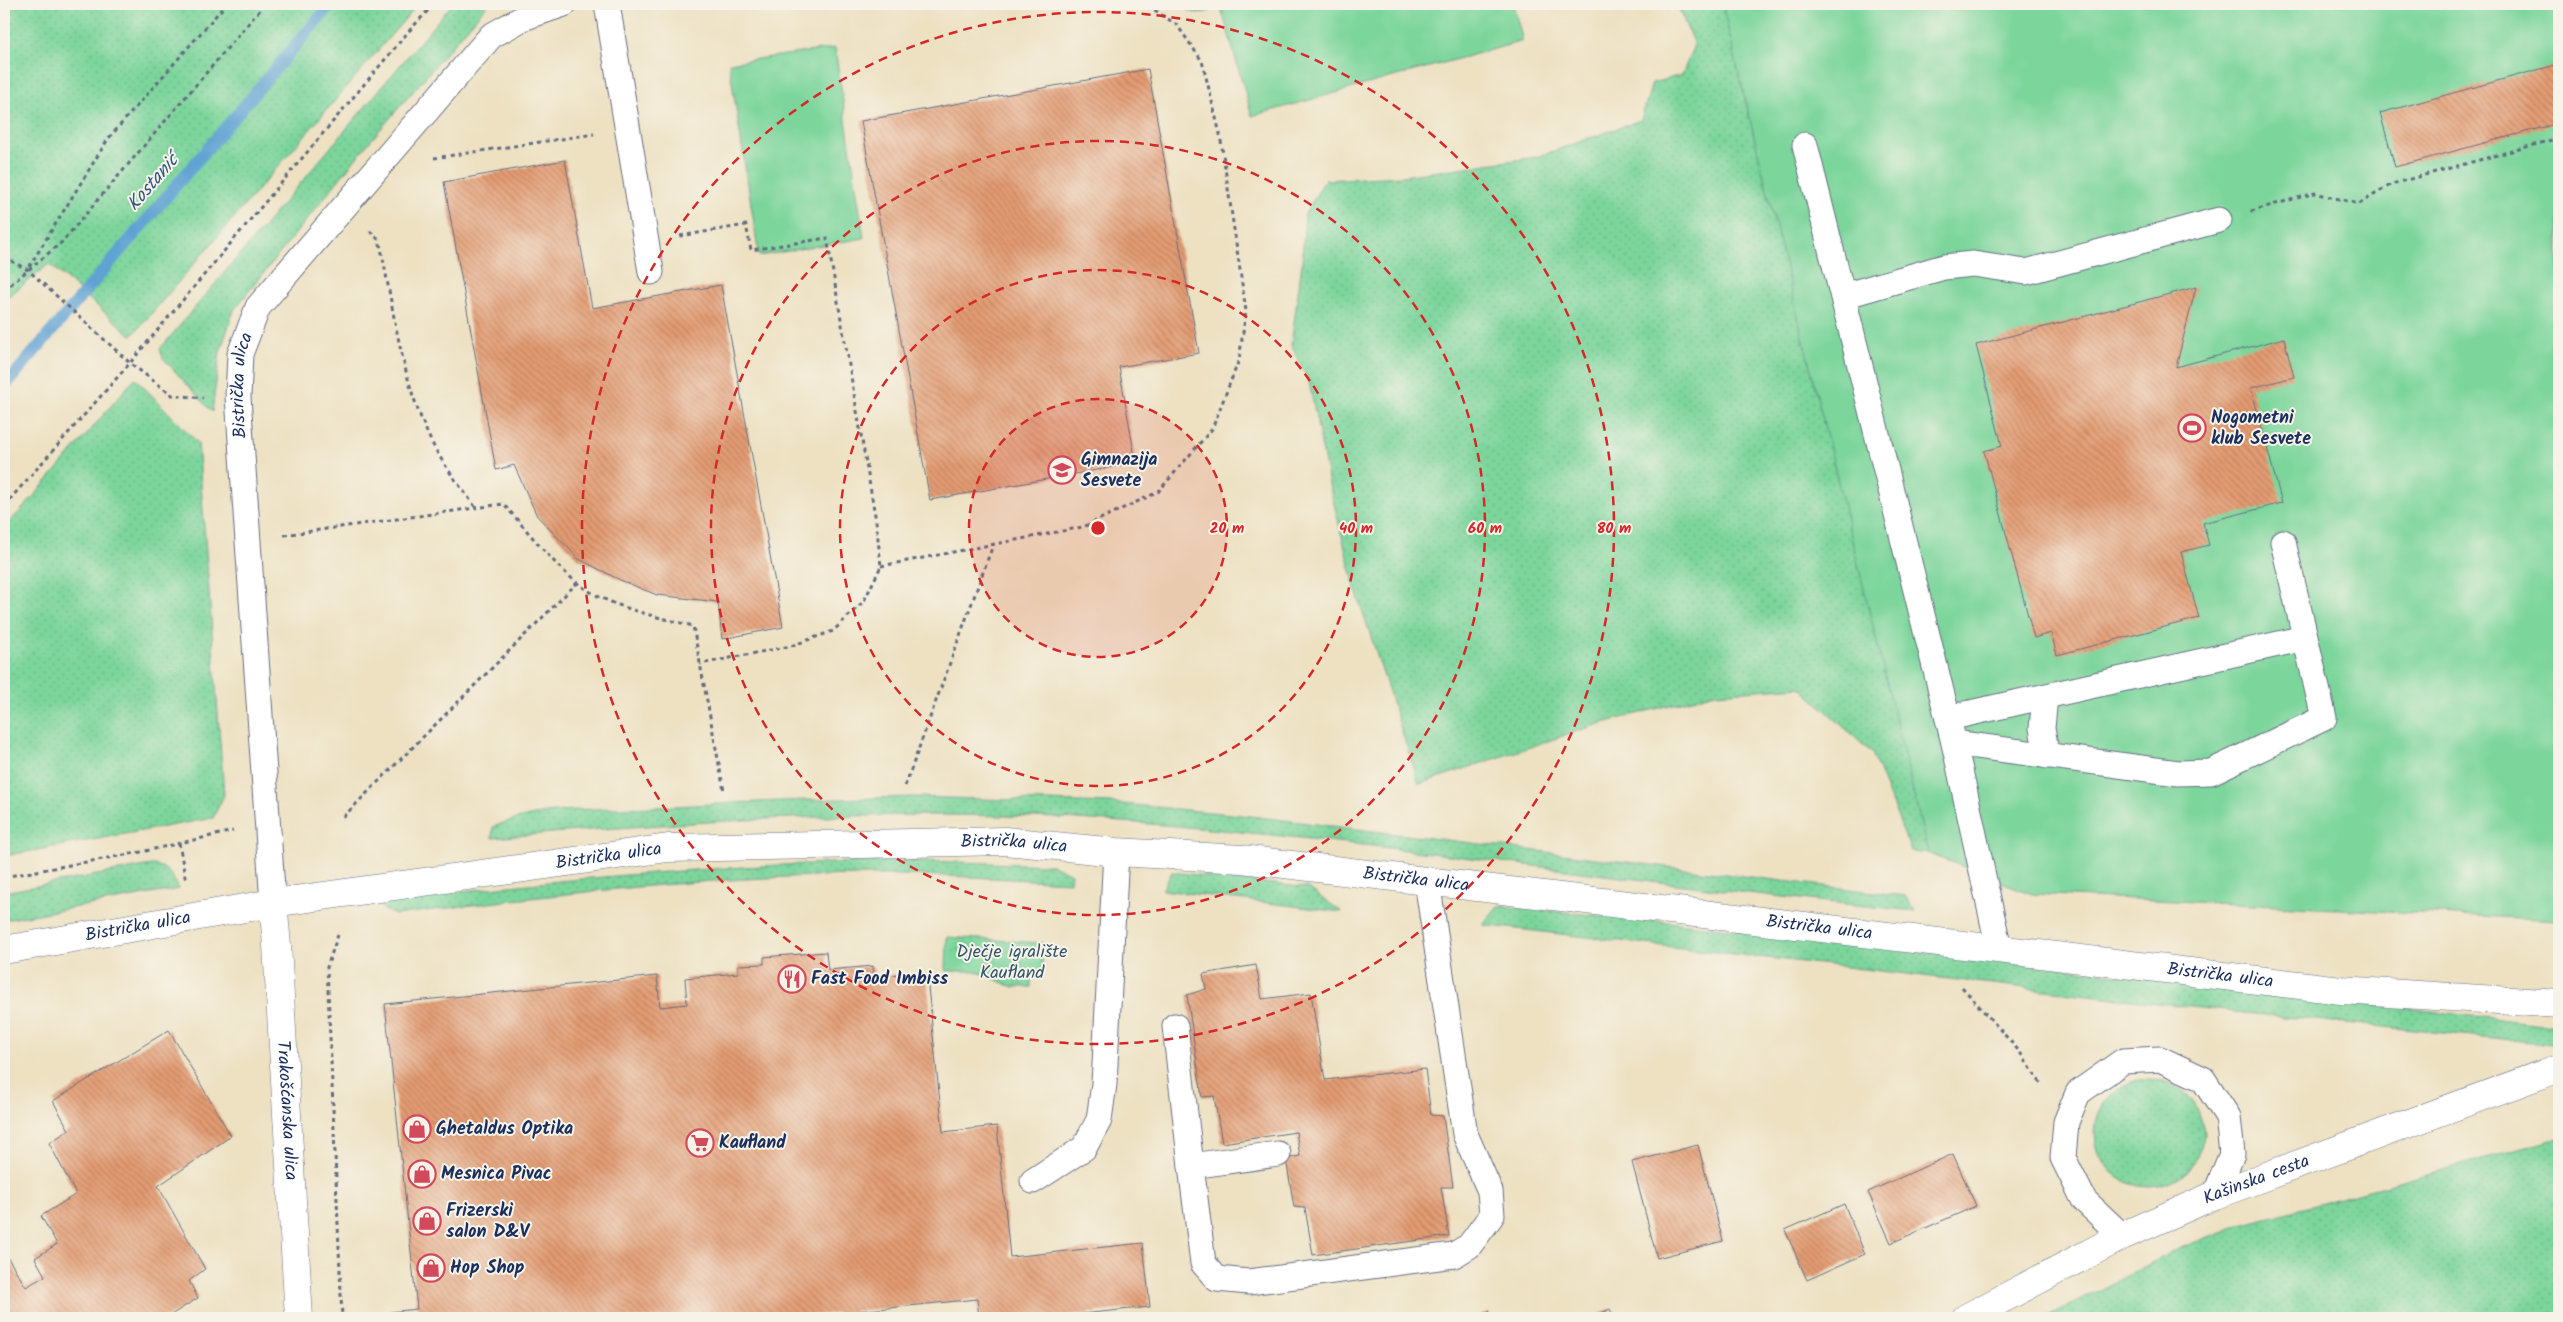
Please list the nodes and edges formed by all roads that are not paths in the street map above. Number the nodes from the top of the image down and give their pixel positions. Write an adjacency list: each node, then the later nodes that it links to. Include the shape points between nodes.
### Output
1 (564, 4): 15 (lane, Bistrička ulica, via 522,18 491,36 258,307 240,354 238,397)
2 (607, 4): 5 (lane)
3 (1805, 145): 6 (lane)
4 (2219, 220): 6 (lane, via 2026,272 1973,264 1944,267)
5 (652, 272)
6 (1843, 296): 10 (lane)
7 (2282, 542): 8 (lane)
8 (2305, 638): 9 (lane); 12 (lane, via 2324,718 2211,772 2178,773)
9 (2045, 697): 10 (lane); 12 (lane, via 2042,728)
10 (1948, 718): 11 (lane)
11 (1954, 743): 12 (lane); 16 (lane)
12 (2047, 756)
13 (1116, 852): 14 (main road, Bistrička ulica, via 1242,859); 15 (main road, Bistrička ulica, via 1005,841 668,848); 23 (lane, via 1100,1120 1084,1148)
14 (1428, 881): 16 (main road, Bistrička ulica); 22 (lane, via 1465,1134 1490,1191 1492,1215 1481,1233 1454,1255 1249,1282 1217,1279 1203,1263)
15 (273, 903): 17 (main road, Bistrička ulica); 26 (main road, Trakošćanska ulica)
16 (1999, 949): 18 (main road, Bistrička ulica, via 2341,990)
17 (4, 950)
18 (2559, 1004)
19 (1175, 1026): 22 (lane)
20 (2559, 1068): 24 (main road, Kašinska cesta)
21 (1278, 1154): 22 (lane)
22 (1191, 1166)
23 (1033, 1181)
24 (2215, 1194): 25 (main road, Kašinska cesta); 25 (lane, via 2232,1154 2228,1117 2203,1079 2160,1059 2123,1062 2078,1093 2066,1122 2063,1158 2084,1200)
25 (2122, 1236): 27 (main road, Kašinska cesta)
26 (299, 1318)
27 (1966, 1318)

